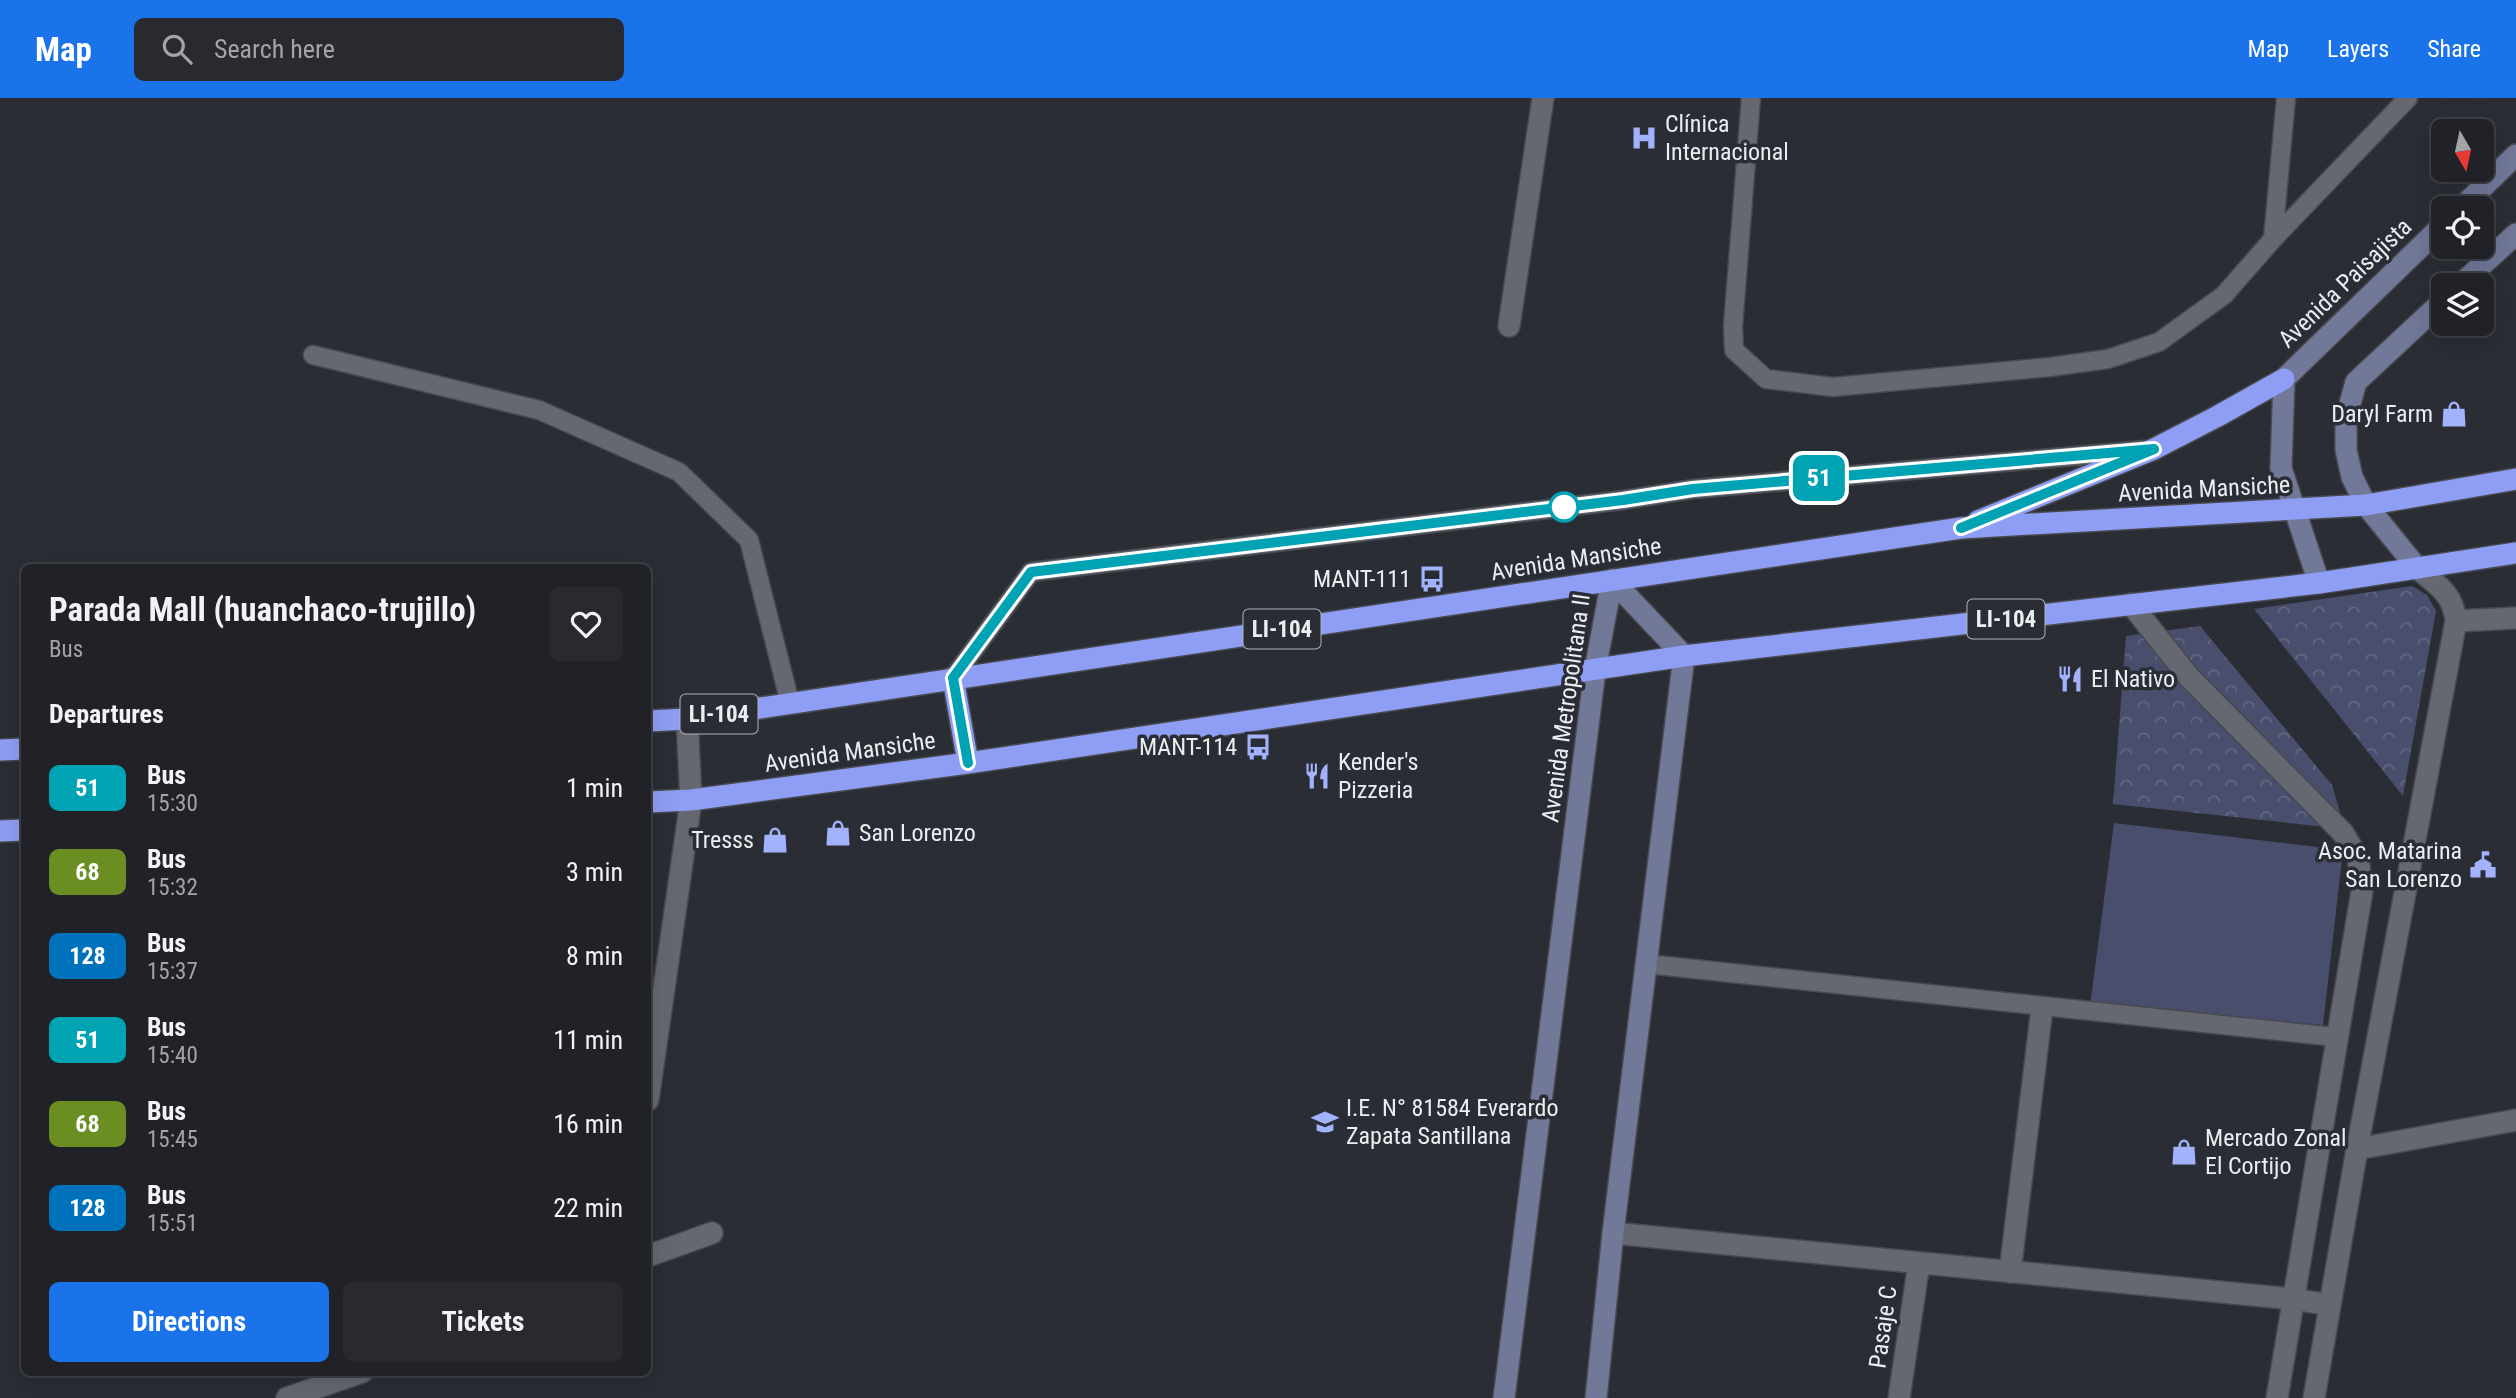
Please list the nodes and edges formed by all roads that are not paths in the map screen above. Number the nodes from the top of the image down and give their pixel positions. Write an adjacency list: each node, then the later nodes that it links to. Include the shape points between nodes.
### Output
1 (1543, 98): 12 (street)
2 (1751, 98): 9 (lane, via 1734,350 1766,379 1833,387 2108,359 2160,342 2224,295)
3 (2286, 98): 9 (lane)
4 (2408, 98): 9 (lane)
5 (2516, 155): 6 (main road)
6 (2473, 196)
7 (2516, 234): 10 (main road)
8 (2431, 237): 14 (main road, Avenida Paisajista)
9 (2273, 239)
10 (2473, 273)
11 (2431, 312): 17 (main road, via 2356,382 2346,418 2346,450 2352,477)
12 (1509, 326)
13 (313, 355): 30 (lane, via 540,410 679,472 749,540)
14 (2284, 379): 15 (highway); 18 (main road, Avenida Paisajista, via 2281,468)
15 (2154, 449): 19 (highway); 29 (lane, via 1693,489 1031,572)
16 (2516, 479): 17 (highway, Avenida Mansiche / LI-104)
17 (2366, 505): 18 (highway, Avenida Mansiche / LI-104); 21 (main road)
18 (2294, 510): 19 (highway, Avenida Mansiche / LI-104); 23 (main road, Avenida Paisajista)
19 (1961, 528): 22 (highway, Avenida Mansiche / LI-104)
20 (2516, 553): 21 (highway, Avenida Mansiche / LI-104)
21 (2418, 569): 23 (highway, Avenida Mansiche / LI-104); 26 (street, via 2454,604)
22 (1612, 580): 27 (main road, Avenida Metropolitana II); 28 (main road, Avenida Metropolitana II); 29 (highway, Avenida Mansiche / LI-104)
23 (2319, 583): 24 (highway, Avenida Mansiche / LI-104)
24 (2131, 604): 27 (highway, Avenida Mansiche / LI-104); 42 (street, via 2189,677 2343,833 2358,858 2362,891)
25 (2516, 618): 26 (street)
26 (2456, 621): 45 (street)
27 (1684, 656): 28 (highway, Avenida Mansiche / LI-104); 40 (main road)
28 (1595, 670): 35 (highway, Avenida Mansiche / LI-104); 55 (main road, Avenida Metropolitana II)
29 (953, 678): 30 (highway, Avenida Mansiche / LI-104); 35 (highway)
30 (790, 702): 31 (highway, Avenida Mansiche / LI-104)
31 (687, 719): 32 (highway, Avenida Mansiche / LI-104); 36 (street)
32 (651, 721)
33 (21, 749): 34 (highway)
34 (0, 750)
35 (968, 763): 36 (highway, Avenida Mansiche / LI-104)
36 (691, 800): 37 (highway, Avenida Mansiche / LI-104); 43 (street)
37 (651, 802)
38 (21, 830): 39 (highway)
39 (0, 831)
40 (1647, 964): 41 (lane); 47 (main road)
41 (2042, 1008): 42 (lane); 50 (street)
42 (2336, 1037): 51 (street)
43 (651, 1079)
44 (2516, 1120): 45 (street)
45 (2357, 1149): 52 (street)
46 (712, 1233): 48 (street)
47 (1613, 1233): 49 (street); 56 (main road)
48 (651, 1255)
49 (1919, 1263): 50 (street); 57 (street, Pasaje C)
50 (2010, 1272): 51 (street)
51 (2292, 1299): 52 (street); 58 (street)
52 (2330, 1305): 59 (street)
53 (350, 1376): 54 (street)
54 (287, 1398)
55 (1504, 1398)
56 (1596, 1398)
57 (1899, 1398)
58 (2277, 1398)
59 (2314, 1398)

